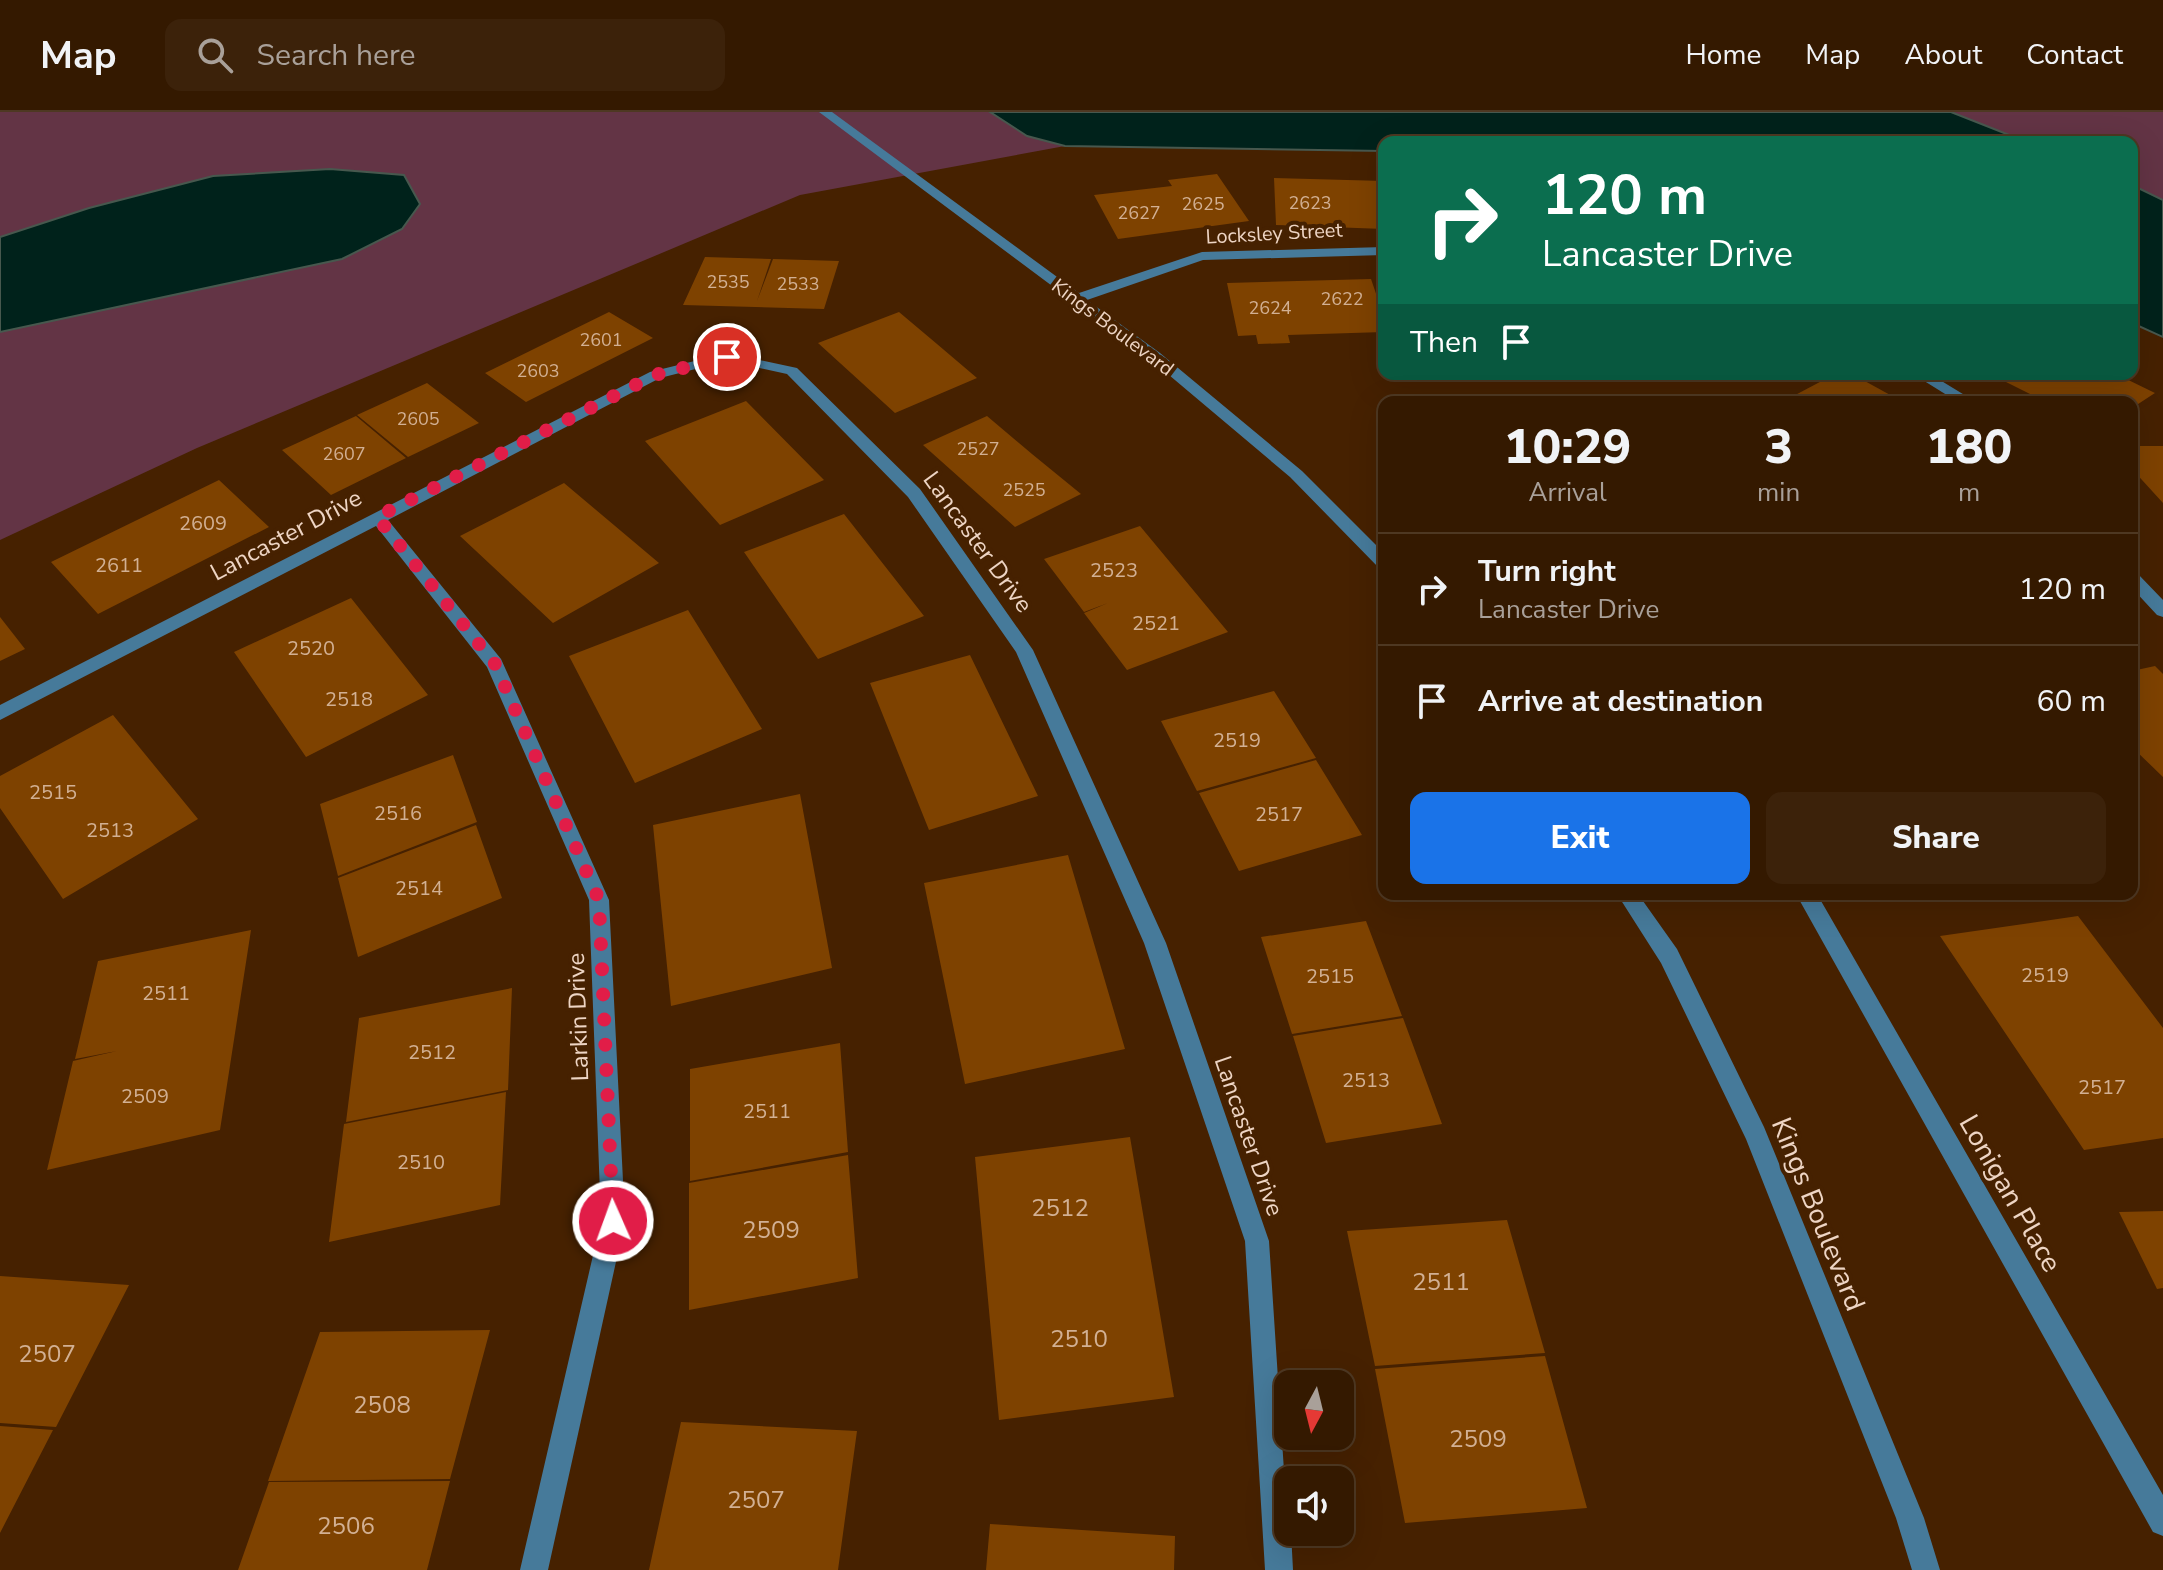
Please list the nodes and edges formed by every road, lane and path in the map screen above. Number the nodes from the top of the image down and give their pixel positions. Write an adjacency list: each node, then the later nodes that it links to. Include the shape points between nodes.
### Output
1 (825, 112): 3 (street, Kings Boulevard)
2 (1378, 251): 3 (street, Locksley Street, via 1202,256)
3 (1076, 299): 7 (street, Kings Boulevard, via 1155,356 1296,474)
4 (1930, 380): 5 (street)
5 (1958, 396)
6 (377, 517): 10 (street, Lancaster Drive); 14 (street, Larkin Drive, via 495,664 599,900 613,1221); 15 (street, Lancaster Drive, via 655,375 727,357 792,371 914,493 1024,650 1155,943 1252,1226)
7 (1378, 557)
8 (2138, 584): 9 (street)
9 (2163, 611)
10 (0, 713)
11 (1631, 900): 16 (street, Kings Boulevard, via 1669,956 1756,1135 1910,1518)
12 (1809, 900): 13 (street, Lonigan Place)
13 (2163, 1522)
14 (534, 1570)
15 (1279, 1570)
16 (1926, 1570)

